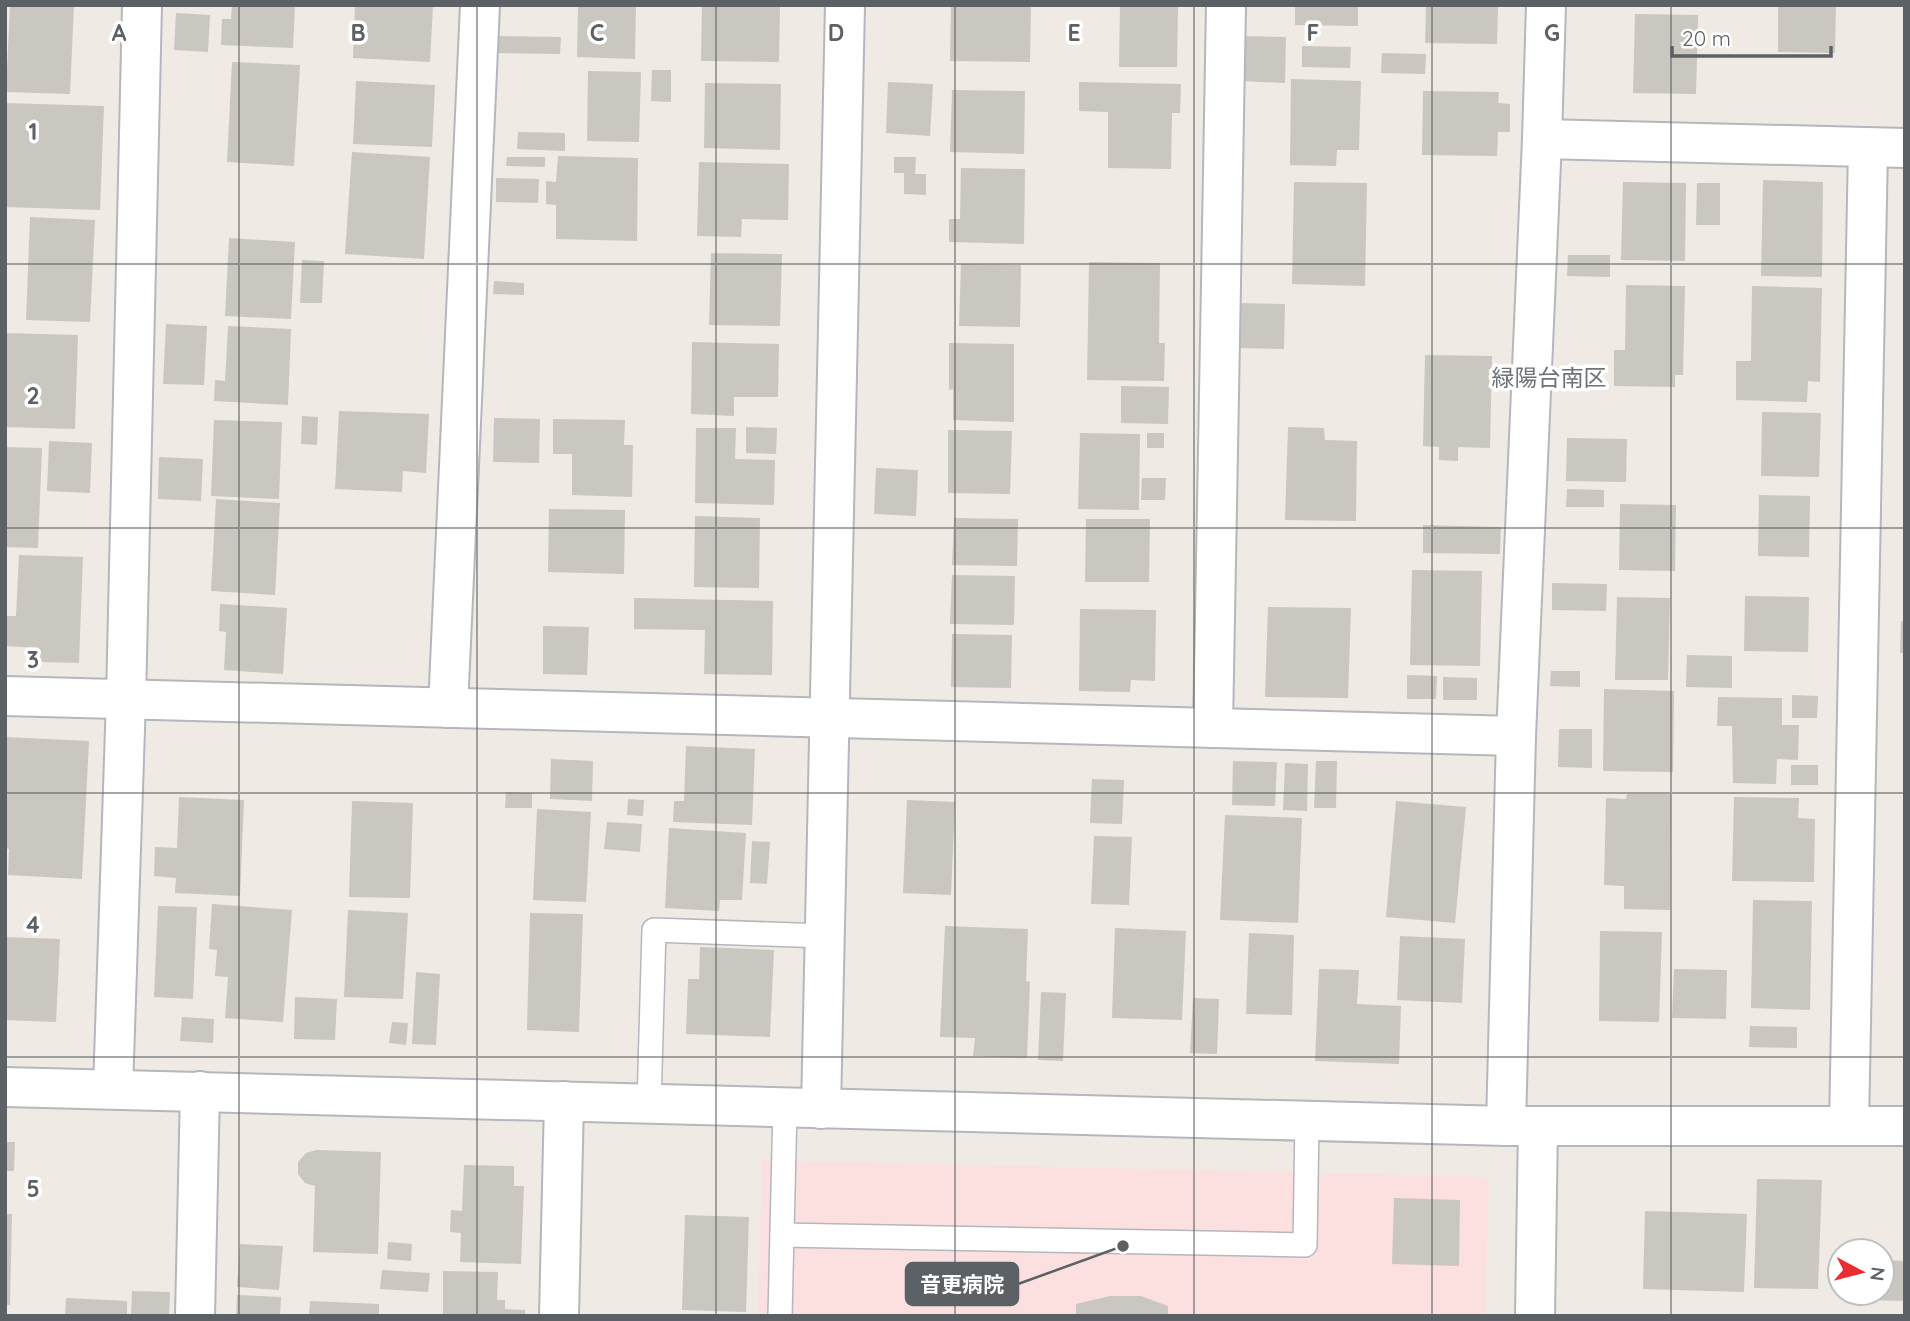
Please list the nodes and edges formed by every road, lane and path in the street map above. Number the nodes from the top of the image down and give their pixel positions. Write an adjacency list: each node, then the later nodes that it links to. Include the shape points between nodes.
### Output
1 (142, 5): 9 (street)
2 (480, 5): 10 (street)
3 (845, 5): 11 (street)
4 (1226, 5): 12 (street)
5 (1546, 5): 6 (street)
6 (1542, 139): 7 (street); 13 (street)
7 (1886, 148): 22 (street)
8 (5, 696): 9 (street)
9 (126, 699): 10 (street); 16 (street)
10 (448, 708): 11 (street)
11 (829, 718): 12 (street); 14 (street)
12 (1213, 728): 13 (street)
13 (1516, 736): 24 (street)
14 (824, 936): 19 (lane, via 654,930); 20 (street)
15 (5, 1087): 16 (street)
16 (113, 1089): 17 (street)
17 (200, 1091): 18 (street); 26 (street)
18 (564, 1101): 19 (street); 27 (street)
19 (649, 1104): 20 (street)
20 (803, 1108): 21 (street); 25 (lane)
21 (1307, 1121): 24 (street); 25 (lane, via 1305,1245)
22 (1849, 1126): 23 (street); 24 (street)
23 (1905, 1126)
24 (1522, 1127): 29 (street)
25 (782, 1235): 28 (lane)
26 (195, 1316)
27 (559, 1316)
28 (780, 1316)
29 (1535, 1316)

